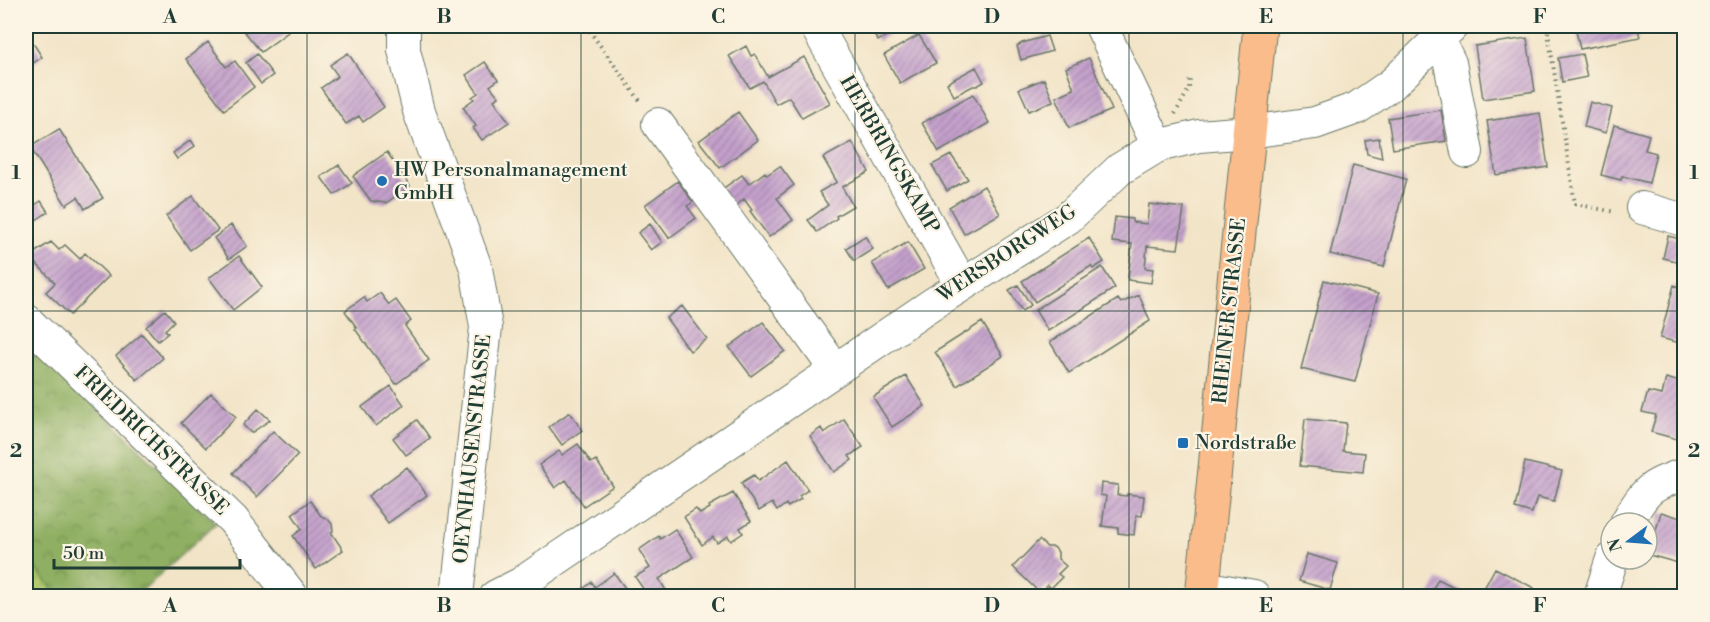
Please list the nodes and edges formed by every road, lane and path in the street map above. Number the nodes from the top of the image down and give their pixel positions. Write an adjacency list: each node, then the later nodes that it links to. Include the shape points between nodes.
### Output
1 (404, 26): 22 (street, OEYNHAUSENSTRASSE, via 404,50 419,111 476,268 486,327)
2 (586, 26): 8 (path)
3 (816, 26): 14 (street, HERBRINGSKAMP)
4 (1101, 26): 10 (street)
5 (1260, 26): 9 (main road, RHEINER STRASSE)
6 (1547, 26): 12 (path, via 1575,204 1628,215)
7 (1445, 32): 9 (street, via 1392,84 1357,108 1315,123); 11 (street)
8 (658, 124): 16 (street)
9 (1249, 132): 10 (street, WERSBORGWEG, via 1199,136); 20 (main road, RHEINER STRASSE)
10 (1158, 146): 14 (street, WERSBORGWEG, via 1120,169 1068,218)
11 (1467, 152)
12 (1642, 208): 13 (street)
13 (1684, 220)
14 (962, 284): 16 (street, WERSBORGWEG)
15 (26, 320): 21 (street, FRIEDRICHSTRASSE, via 233,520)
16 (835, 369): 23 (street, WERSBORGWEG)
17 (1684, 474): 18 (street, via 1660,482 1644,493)
18 (1633, 511)
19 (1608, 571): 25 (street)
20 (1202, 592): 24 (street)
21 (292, 597)
22 (457, 597)
23 (496, 597)
24 (1254, 597)
25 (1599, 597)

